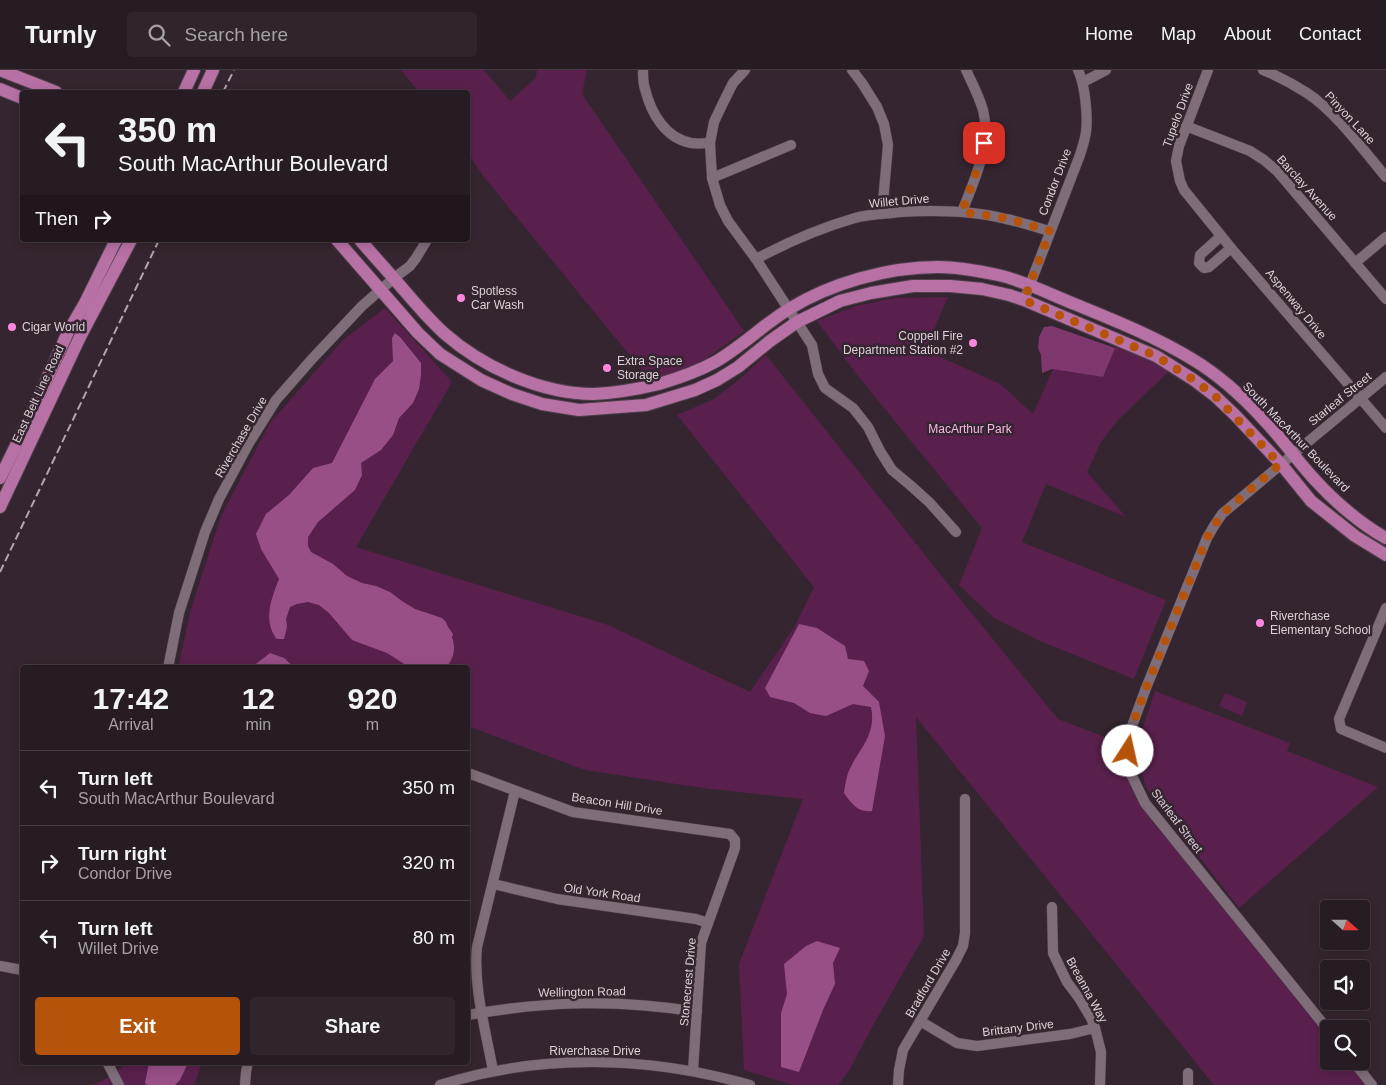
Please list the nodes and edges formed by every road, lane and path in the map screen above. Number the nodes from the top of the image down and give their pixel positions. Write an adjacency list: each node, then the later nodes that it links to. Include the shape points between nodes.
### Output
1 (0, 70): 12 (main road)
2 (194, 70): 17 (main road)
3 (213, 70): 18 (main road)
4 (643, 70): 21 (street, via 645,89 662,126 677,138 692,143)
5 (745, 70): 21 (street, via 722,103)
6 (852, 70): 27 (street, via 877,107 884,124 888,145)
7 (966, 70): 26 (street, via 983,111 985,133 983,153)
8 (1078, 70): 13 (street, Condor Drive)
9 (1106, 70): 13 (street)
10 (1208, 70): 20 (street, Tupelo Drive)
11 (1262, 70): 23 (street, Pinyon Lane, via 1286,80 1330,112)
12 (28, 82): 15 (main road); 16 (main road)
13 (1083, 82): 28 (street, Condor Drive, via 1086,134)
14 (0, 89): 19 (main road)
15 (24, 90)
16 (50, 90)
17 (185, 90)
18 (204, 90)
19 (20, 97)
20 (1186, 126): 25 (street, Tupelo Drive, via 1176,161 1180,181); 38 (street, Barclay Avenue, via 1250,150 1264,160)
21 (710, 142): 24 (street)
22 (791, 145): 24 (street)
23 (1386, 177)
24 (712, 178): 37 (street, via 728,221)
25 (1188, 196): 29 (street, Aspenway Drive)
26 (962, 212): 27 (street, Willet Drive, via 926,210); 28 (street, Willet Drive, via 1005,218)
27 (882, 214): 37 (street, Willet Drive, via 824,228)
28 (1050, 231): 40 (street, Condor Drive)
29 (1221, 236): 36 (street, Aspenway Drive); 36 (street, via 1200,255 1199,263 1204,268 1209,267)
30 (1386, 237): 38 (street)
31 (115, 242): 46 (main road, East Belt Line Road, via 85,303)
32 (130, 242): 46 (main road, East Belt Line Road)
33 (339, 242): 41 (main road)
34 (362, 242): 39 (main road, South MacArthur Boulevard)
35 (426, 242): 39 (street, Riverchase Drive, via 410,266)
36 (1231, 248): 50 (street, Aspenway Drive)
37 (756, 259): 44 (street)
38 (1356, 263): 42 (street, Barclay Avenue)
39 (394, 278): 41 (street, Riverchase Drive); 47 (main road, South MacArthur Boulevard, via 446,336)
40 (1029, 285): 43 (street, Condor Drive); 44 (main road, South MacArthur Boulevard, via 970,270 910,269 838,284); 52 (main road, South MacArthur Boulevard, via 1150,336 1193,359 1235,392)
41 (381, 289): 49 (main road, via 440,354); 60 (street, Riverchase Drive, via 282,393 249,443 205,532 179,613)
42 (1386, 298)
43 (1024, 300): 45 (main road, via 967,287 913,286 840,301); 53 (main road, via 1175,367 1215,396)
44 (789, 309): 45 (street); 47 (main road, South MacArthur Boulevard, via 708,366 638,389 574,393 536,385)
45 (797, 322): 49 (main road, via 716,380 646,405 579,410 542,404); 56 (street, via 812,345 818,374 825,388 853,408 868,427 892,470 929,502)
46 (74, 334): 54 (main road, East Belt Line Road); 55 (main road, East Belt Line Road)
47 (503, 372): 49 (main road)
48 (1386, 377): 50 (street, Starleaf Street)
49 (497, 388)
50 (1360, 398): 51 (street, Aspenway Drive); 52 (street, Starleaf Street)
51 (1386, 428)
52 (1293, 454): 53 (street, Starleaf Street); 57 (main road, South MacArthur Boulevard, via 1354,517)
53 (1280, 464): 58 (main road, via 1311,501 1355,536); 74 (street, Starleaf Street, via 1222,514 1207,538 1146,688 1132,726 1128,751 1131,774 1145,803)
54 (0, 478)
55 (1, 501)
56 (956, 532)
57 (1386, 538)
58 (1386, 555)
59 (1386, 608): 61 (street, via 1339,719 1341,729)
60 (169, 665)
61 (1386, 748)
62 (470, 774): 63 (street, Beacon Hill Drive)
63 (515, 791): 65 (street, Beacon Hill Drive, via 573,812 730,834); 66 (street)
64 (965, 799): 75 (street, Bradford Drive, via 963,946)
65 (735, 840): 68 (street, Stonecrest Drive)
66 (492, 884): 68 (street, Old York Road, via 557,899); 71 (street, via 475,962)
67 (1052, 907): 76 (street, Breanna Way, via 1053,953)
68 (708, 923): 72 (street, Stonecrest Drive, via 701,942)
69 (0, 966): 70 (street)
70 (20, 970)
71 (482, 1012): 72 (street, Wellington Road, via 581,1002); 73 (street, Wellington Road); 80 (street)
72 (697, 1012): 81 (street, Stonecrest Drive)
73 (470, 1015)
74 (1320, 1020)
75 (920, 1021): 76 (street, Brittany Drive, via 957,1043 977,1046); 87 (street, Bradford Drive, via 903,1050)
76 (1095, 1028): 88 (street, Breanna Way, via 1101,1052)
77 (109, 1065): 83 (street)
78 (247, 1065): 84 (street)
79 (1360, 1070): 90 (street)
80 (494, 1071): 81 (street, Riverchase Drive, via 581,1062 648,1064); 85 (street, Riverchase Drive)
81 (693, 1071): 86 (street, Riverchase Drive)
82 (1188, 1074): 89 (street)
83 (119, 1085)
84 (245, 1085)
85 (440, 1085)
86 (750, 1085)
87 (898, 1085)
88 (1100, 1085)
89 (1188, 1085)
90 (1372, 1085)

